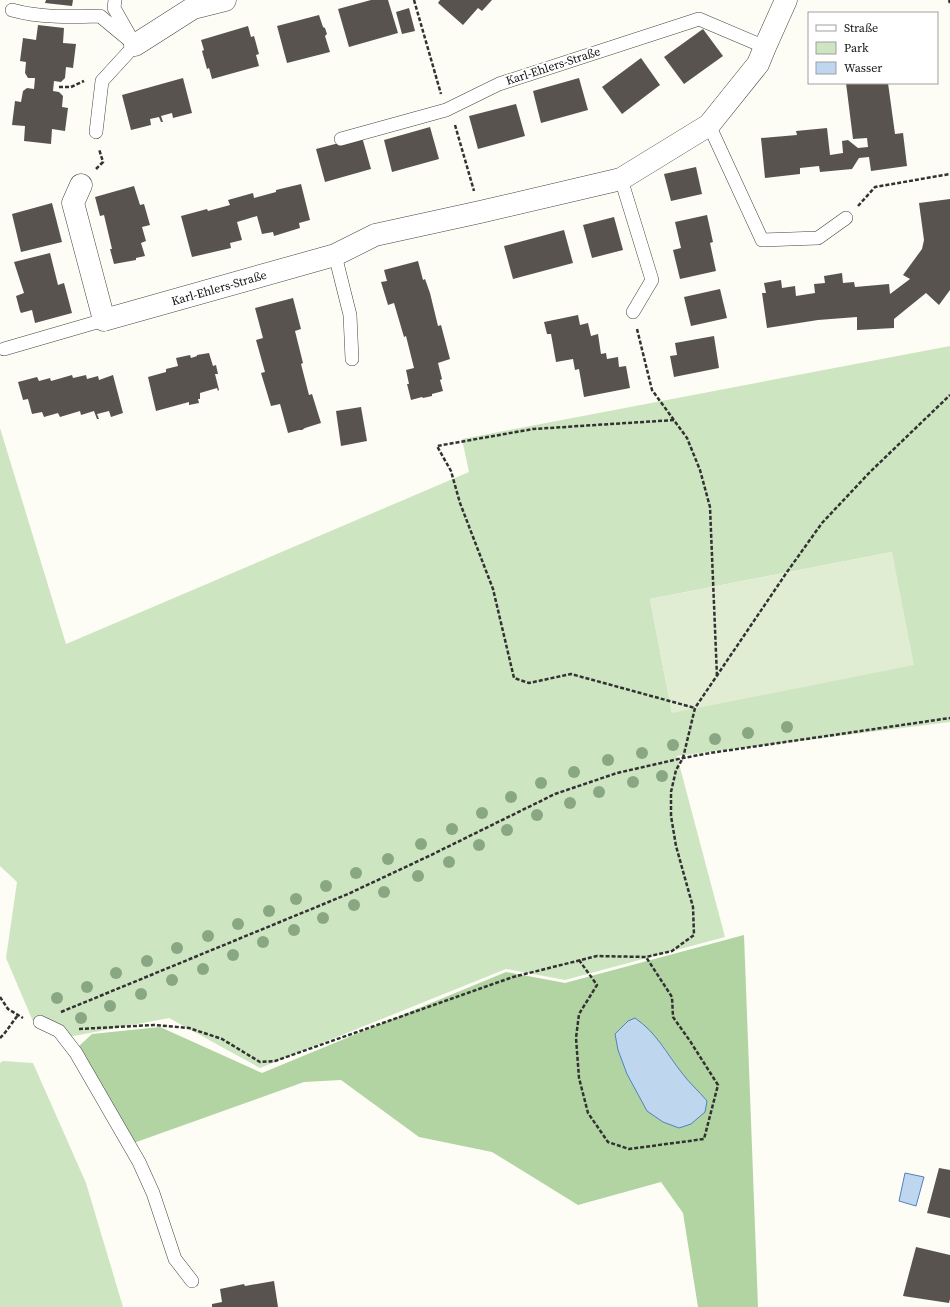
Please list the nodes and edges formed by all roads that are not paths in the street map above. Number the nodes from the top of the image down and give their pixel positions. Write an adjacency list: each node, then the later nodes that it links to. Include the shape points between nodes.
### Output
1 (115, 0): 5 (lane, via 114,8)
2 (225, 0): 5 (street, via 192,8)
3 (786, 0): 6 (street, Karl-Ehlers-Straße)
4 (12, 10): 5 (lane, via 28,15 100,16)
5 (135, 45): 8 (lane, via 102,81)
6 (765, 47): 7 (street, Karl-Ehlers-Straße, via 758,64); 9 (lane, Karl-Ehlers-Straße, via 699,19 499,84 446,110)
7 (710, 125): 11 (street, Karl-Ehlers-Straße); 12 (lane, via 762,240 818,238)
8 (96, 132)
9 (340, 139)
10 (86, 179): 15 (street, via 73,203)
11 (622, 179): 13 (street, Karl-Ehlers-Straße, via 376,235); 14 (lane, via 652,280)
12 (846, 218)
13 (335, 255): 15 (street, Karl-Ehlers-Straße); 17 (lane, via 350,315)
14 (633, 312)
15 (104, 320): 16 (lane, Karl-Ehlers-Straße)
16 (4, 349)
17 (352, 359)
18 (40, 1022): 19 (lane, via 59,1031 76,1053 135,1155 153,1193 175,1259)
19 (192, 1281)

